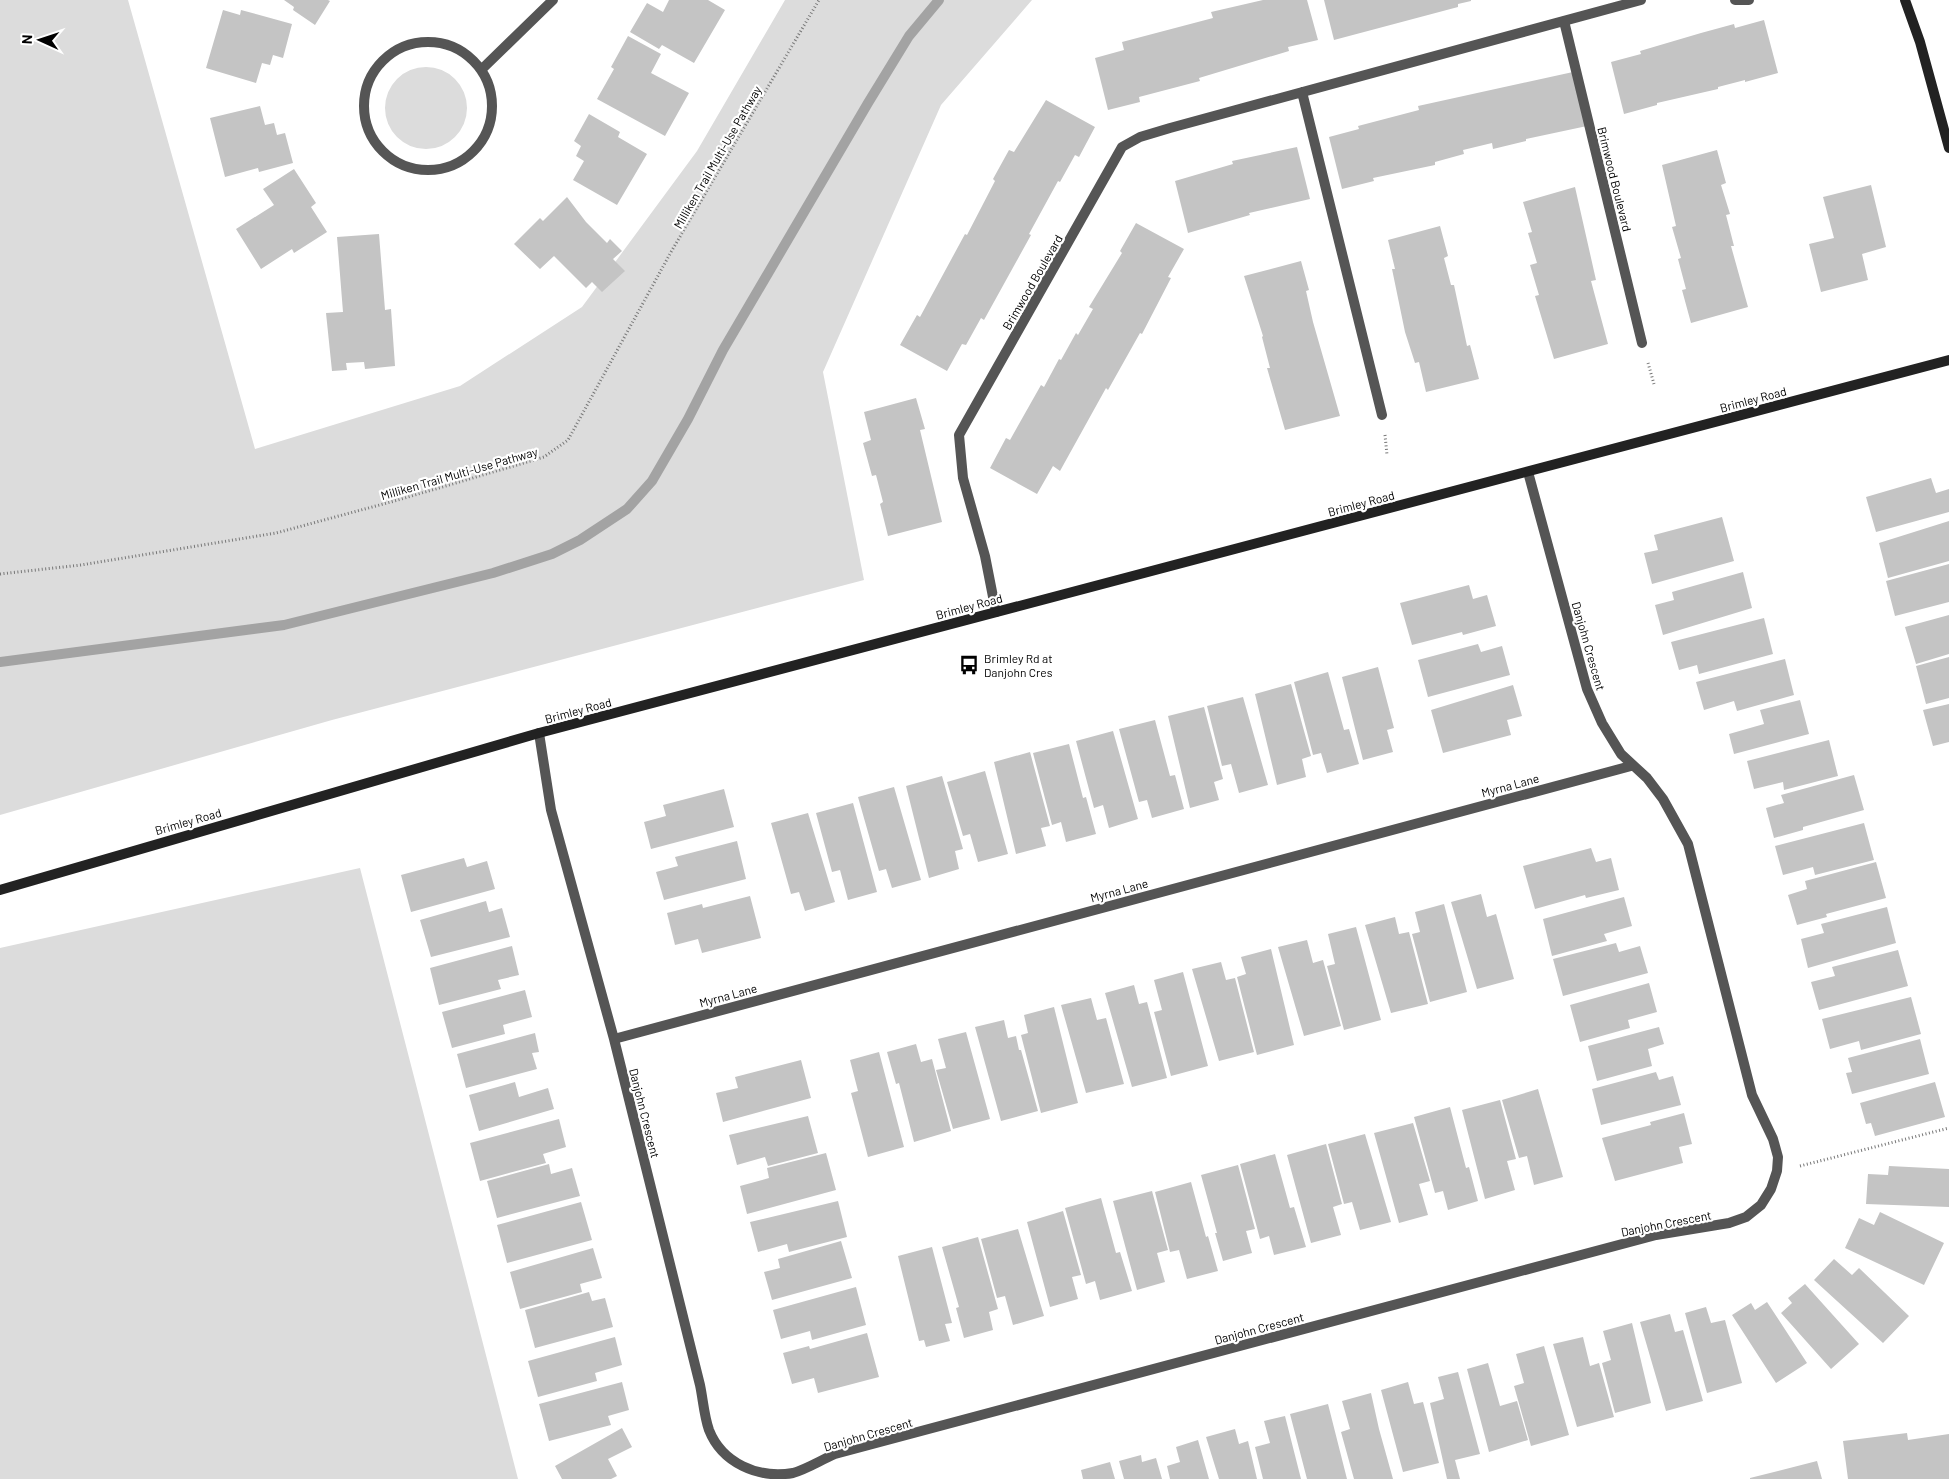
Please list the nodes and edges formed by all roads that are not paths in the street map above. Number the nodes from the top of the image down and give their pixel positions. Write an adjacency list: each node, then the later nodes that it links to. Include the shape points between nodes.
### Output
1 (553, 0): 7 (street)
2 (1641, 0): 6 (street, Brimwood Boulevard)
3 (1735, 0): 4 (street)
4 (1749, 0)
5 (1905, 0): 9 (main road)
6 (1564, 21): 8 (street, Brimwood Boulevard); 11 (street, Brimwood Boulevard)
7 (481, 70): 7 (street, via 466,54 440,43 426,41 405,46 387,56 373,72 365,93 364,114 370,135 382,152 400,164 420,170 441,169 461,162 488,130 492,110 490,89)
8 (1302, 92): 13 (street); 15 (street, Brimwood Boulevard, via 1140,137 1122,147 959,435 962,478 985,556)
9 (1946, 124): 10 (main road)
10 (1949, 148)
11 (1642, 343)
12 (1949, 360): 14 (main road, Brimley Road)
13 (1382, 415)
14 (1528, 472): 15 (main road, Brimley Road); 17 (street, Danjohn Crescent, via 1587,689 1602,723)
15 (996, 612): 16 (main road, Brimley Road)
16 (539, 733): 18 (main road, Brimley Road); 19 (street, Danjohn Crescent, via 551,810)
17 (1631, 766): 19 (street, Myrna Lane); 19 (street, Danjohn Crescent, via 1647,778 1663,799 1688,844 1752,1095 1778,1157 1771,1189 1760,1205 1746,1217 1729,1223 1656,1235 835,1454 794,1473 766,1475 731,1461 718,1447 709,1429)
18 (0, 890)
19 (614, 1039)

